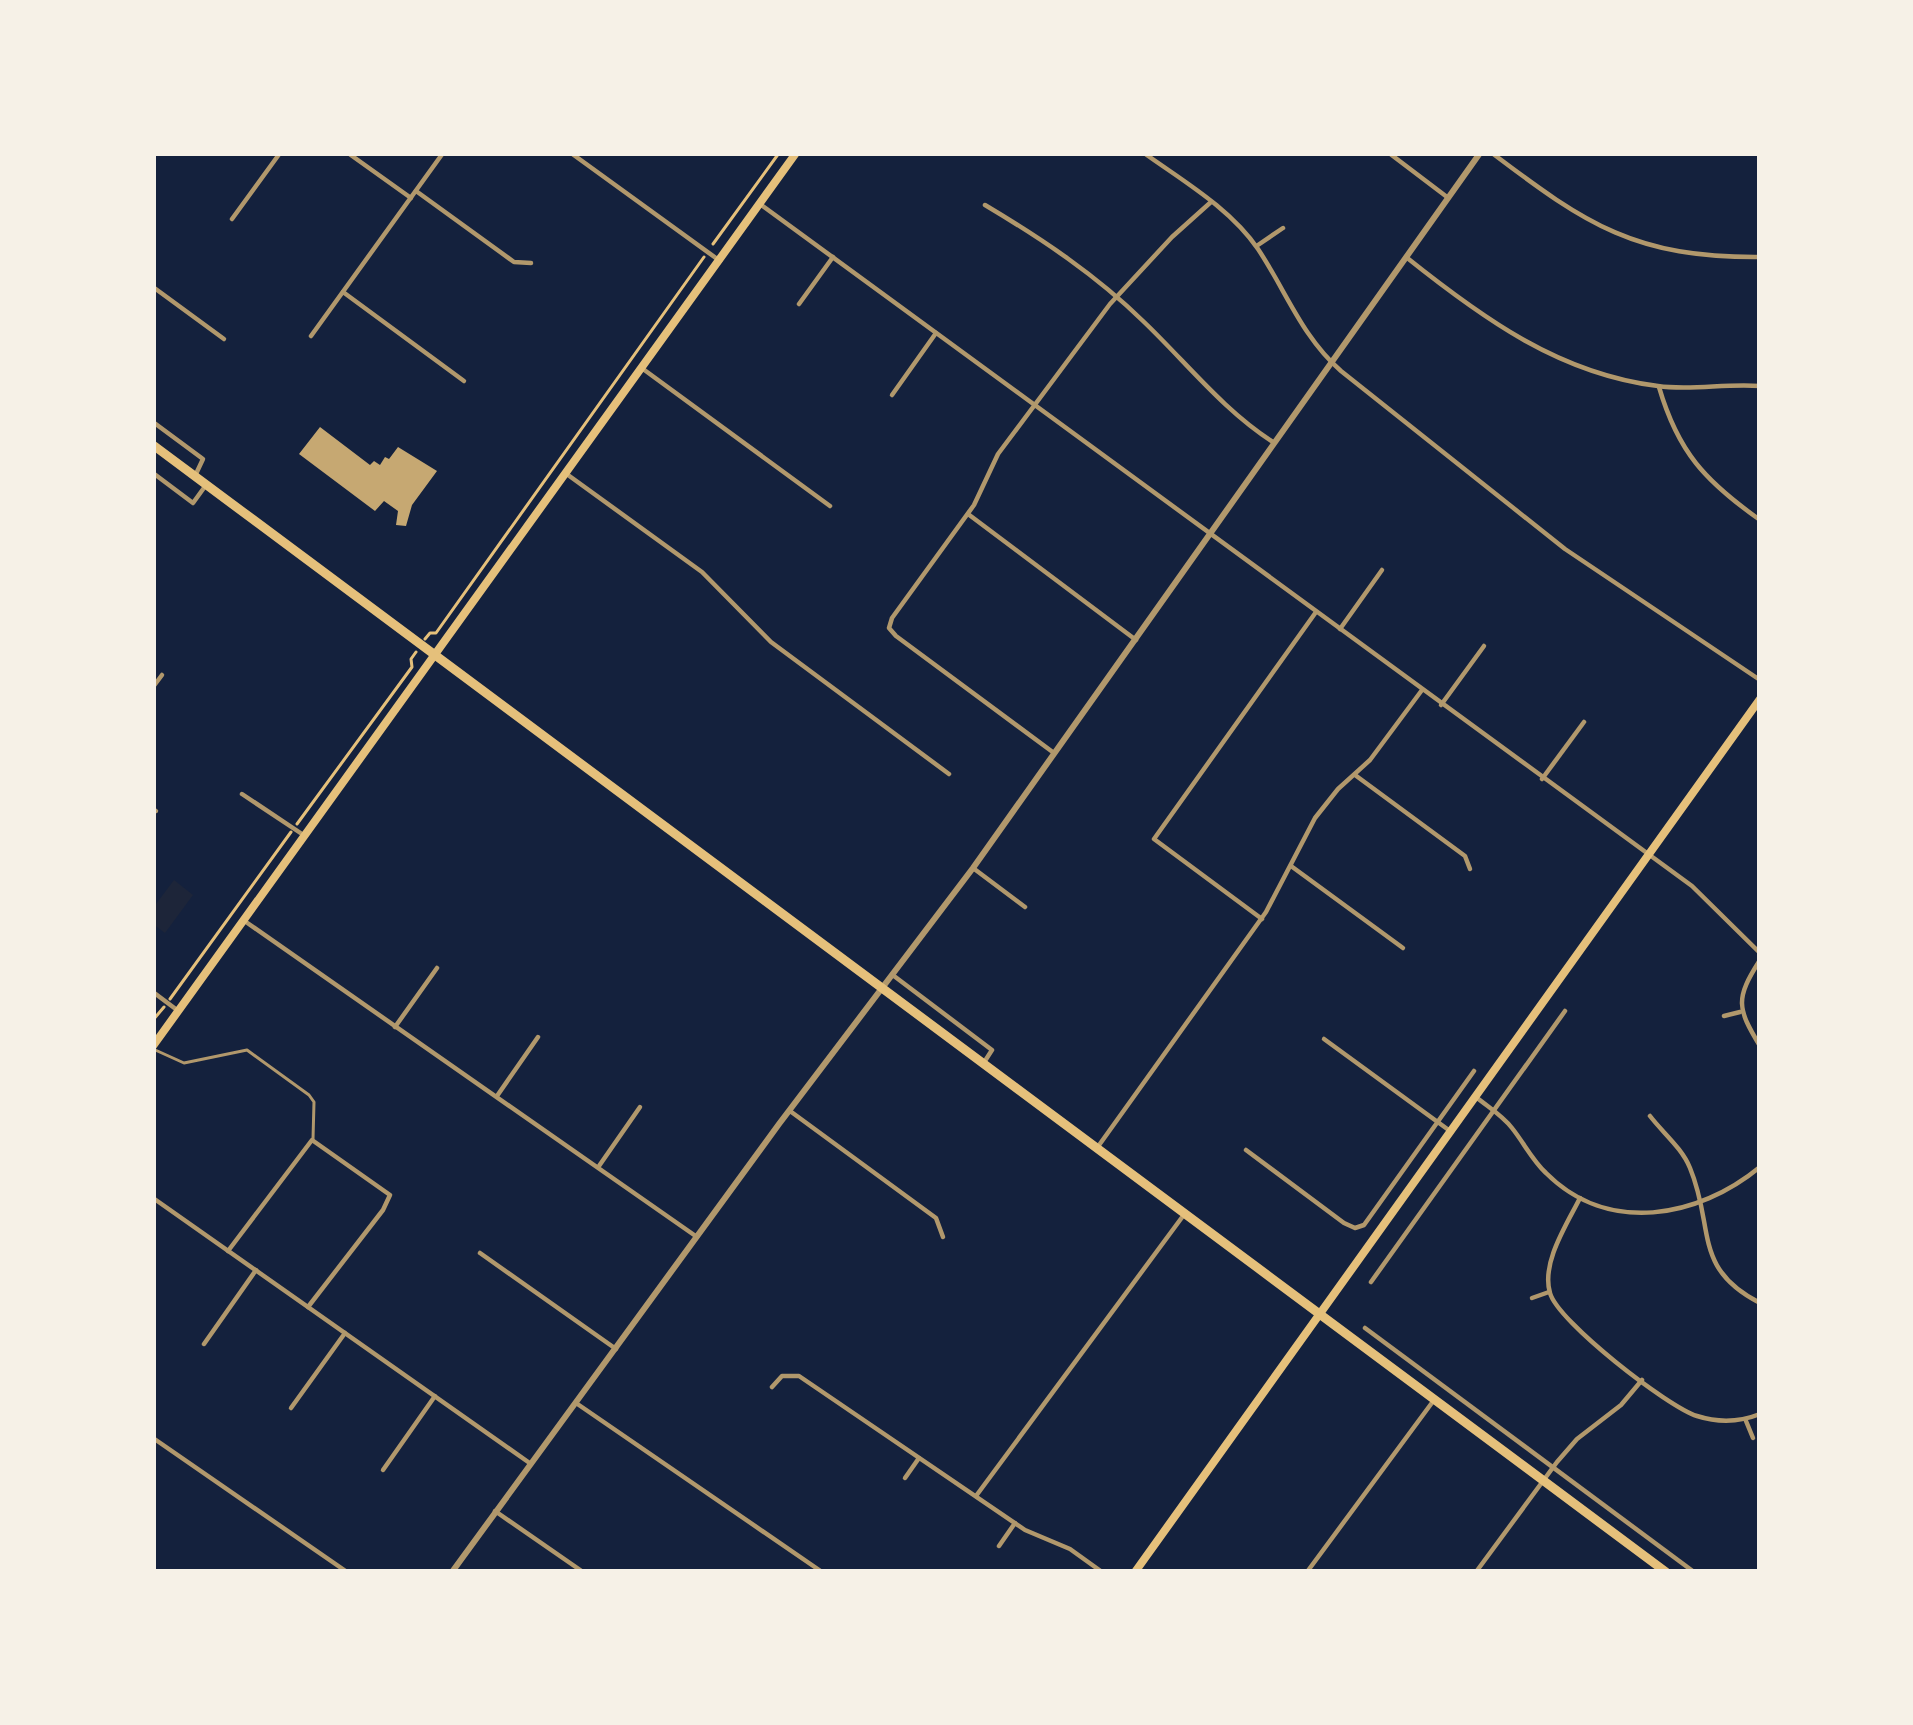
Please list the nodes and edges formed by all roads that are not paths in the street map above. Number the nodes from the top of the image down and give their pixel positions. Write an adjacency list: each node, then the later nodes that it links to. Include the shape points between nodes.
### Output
1 (280, 153): 16 (street)
2 (348, 153): 12 (street)
3 (443, 153): 10 (street)
4 (571, 153): 22 (street)
5 (796, 153): 14 (main road)
6 (1144, 153): 13 (street)
7 (1389, 153): 11 (street)
8 (1480, 153): 11 (street)
9 (1492, 153): 19 (street, via 1612,234 1678,250)
10 (416, 191): 12 (street); 23 (street, via 514,262)
11 (1448, 197): 21 (street)
12 (411, 199): 25 (street)
13 (1211, 202): 18 (street); 26 (street)
14 (760, 204): 20 (street); 22 (main road)
15 (985, 206): 26 (street)
16 (232, 219)
17 (1283, 228): 18 (street)
18 (1256, 247): 31 (street, via 1312,344)
19 (1760, 256)
20 (833, 257): 27 (street); 28 (street)
21 (1406, 257): 31 (street); 35 (street, via 1528,345)
22 (720, 261): 32 (main road)
23 (531, 263)
24 (153, 287): 30 (street)
25 (343, 292): 29 (street); 33 (street)
26 (1116, 296): 37 (street); 39 (street)
27 (799, 304)
28 (936, 333): 36 (street); 37 (street)
29 (311, 336)
30 (224, 339)
31 (1333, 364): 39 (street); 56 (street, via 1504,504)
32 (643, 369): 42 (main road); 45 (street)
33 (464, 380)
34 (1760, 386): 35 (street)
35 (1659, 387): 47 (street, via 1686,453)
36 (892, 394)
37 (1034, 405): 46 (street); 48 (street)
38 (153, 422): 43 (street, via 203,459)
39 (1273, 442): 48 (street)
40 (153, 445): 43 (main road)
41 (153, 473): 44 (street, via 193,503)
42 (568, 475): 54 (main road); 63 (street, via 711,580 771,642)
43 (195, 476): 44 (main road)
44 (206, 484): 54 (main road)
45 (830, 506)
46 (968, 514): 52 (street); 62 (street, via 890,628)
47 (1760, 520)
48 (1209, 534): 50 (street); 52 (street)
49 (1382, 570): 51 (street)
50 (1316, 612): 51 (street); 73 (street, via 1154,839)
51 (1340, 629): 58 (street)
52 (1137, 640): 62 (street)
53 (1484, 646): 60 (street)
54 (436, 656): 67 (main road); 79 (main road)
55 (162, 675): 57 (street)
56 (1760, 680)
57 (153, 687)
58 (1421, 690): 60 (street); 64 (street)
59 (1760, 699): 68 (main road)
60 (1442, 705): 65 (street)
61 (1584, 722): 65 (street)
62 (1054, 753): 70 (street)
63 (949, 774)
64 (1355, 775): 69 (street, via 1315,818); 71 (street, via 1465,856)
65 (1543, 779): 68 (street)
66 (242, 794): 67 (street)
67 (307, 837): 74 (main road)
68 (1648, 856): 76 (street, via 1716,907); 92 (main road)
69 (1291, 866): 73 (street); 75 (street)
70 (974, 868): 72 (street); 78 (street)
71 (1471, 869)
72 (1025, 907)
73 (1262, 919): 101 (street)
74 (246, 922): 81 (main road); 85 (street)
75 (1402, 948)
76 (1760, 956): 83 (street)
77 (437, 968): 85 (street)
78 (894, 976): 79 (street); 90 (street, via 992,1050)
79 (882, 989): 90 (main road); 95 (street)
80 (153, 992): 81 (street)
81 (179, 1011): 89 (main road)
82 (1565, 1011): 96 (street)
83 (1740, 1012): 84 (street); 88 (street)
84 (1724, 1016)
85 (394, 1029): 93 (street)
86 (538, 1037): 93 (street)
87 (1324, 1039): 98 (street)
88 (1760, 1046)
89 (153, 1048): 100 (lane, via 184,1063 248,1050 310,1095)
90 (982, 1064): 101 (main road)
91 (1474, 1070): 98 (street)
92 (1476, 1097): 96 (street); 99 (main road)
93 (496, 1098): 104 (street)
94 (640, 1107): 104 (street)
95 (790, 1111): 109 (street); 110 (street, via 936,1218)
96 (1494, 1111): 106 (street, via 1546,1174); 114 (street)
97 (1650, 1116): 107 (street, via 1685,1157)
98 (1438, 1122): 99 (street); 102 (street, via 1355,1228)
99 (1451, 1132): 119 (main road)
100 (312, 1140): 111 (street); 118 (street, via 390,1195)
101 (1096, 1149): 108 (main road)
102 (1246, 1150)
103 (1760, 1167): 107 (street)
104 (598, 1168): 109 (street)
105 (153, 1198): 111 (street)
106 (1580, 1198): 107 (street, via 1634,1215); 115 (street, via 1556,1247)
107 (1699, 1203): 117 (street, via 1714,1267)
108 (1184, 1214): 119 (main road); 140 (street)
109 (697, 1237): 123 (street)
110 (943, 1238)
111 (228, 1251): 113 (street)
112 (480, 1253): 123 (street)
113 (256, 1270): 118 (street); 122 (street)
114 (1371, 1282)
115 (1549, 1292): 116 (street); 124 (street, via 1578,1330)
116 (1532, 1298)
117 (1760, 1304)
118 (308, 1306): 121 (street)
119 (1320, 1316): 127 (main road); 150 (main road)
120 (1365, 1328): 136 (street)
121 (345, 1333): 126 (street); 129 (street)
122 (204, 1344)
123 (616, 1349): 128 (street)
124 (1642, 1380): 131 (street, via 1696,1416); 136 (street)
125 (772, 1387): 134 (street, via 782,1376 799,1376)
126 (435, 1396): 135 (street); 137 (street)
127 (1433, 1400): 139 (main road); 151 (street)
128 (576, 1403): 135 (street); 148 (street)
129 (291, 1408)
130 (1760, 1414): 131 (street)
131 (1746, 1420): 133 (street)
132 (153, 1438): 145 (street)
133 (1753, 1438)
134 (919, 1458): 138 (street); 140 (street)
135 (530, 1464): 141 (street)
136 (1553, 1466): 139 (street); 154 (street)
137 (383, 1470)
138 (904, 1478)
139 (1543, 1480): 144 (main road); 152 (street)
140 (976, 1496): 142 (street)
141 (495, 1511): 146 (street); 147 (street)
142 (1015, 1523): 143 (street); 149 (street)
143 (999, 1546)
144 (1652, 1568): 153 (main road)
145 (346, 1572)
146 (452, 1572)
147 (583, 1572)
148 (822, 1572)
149 (1102, 1572)
150 (1135, 1572)
151 (1307, 1572)
152 (1476, 1572)
153 (1666, 1572)
154 (1694, 1572)

